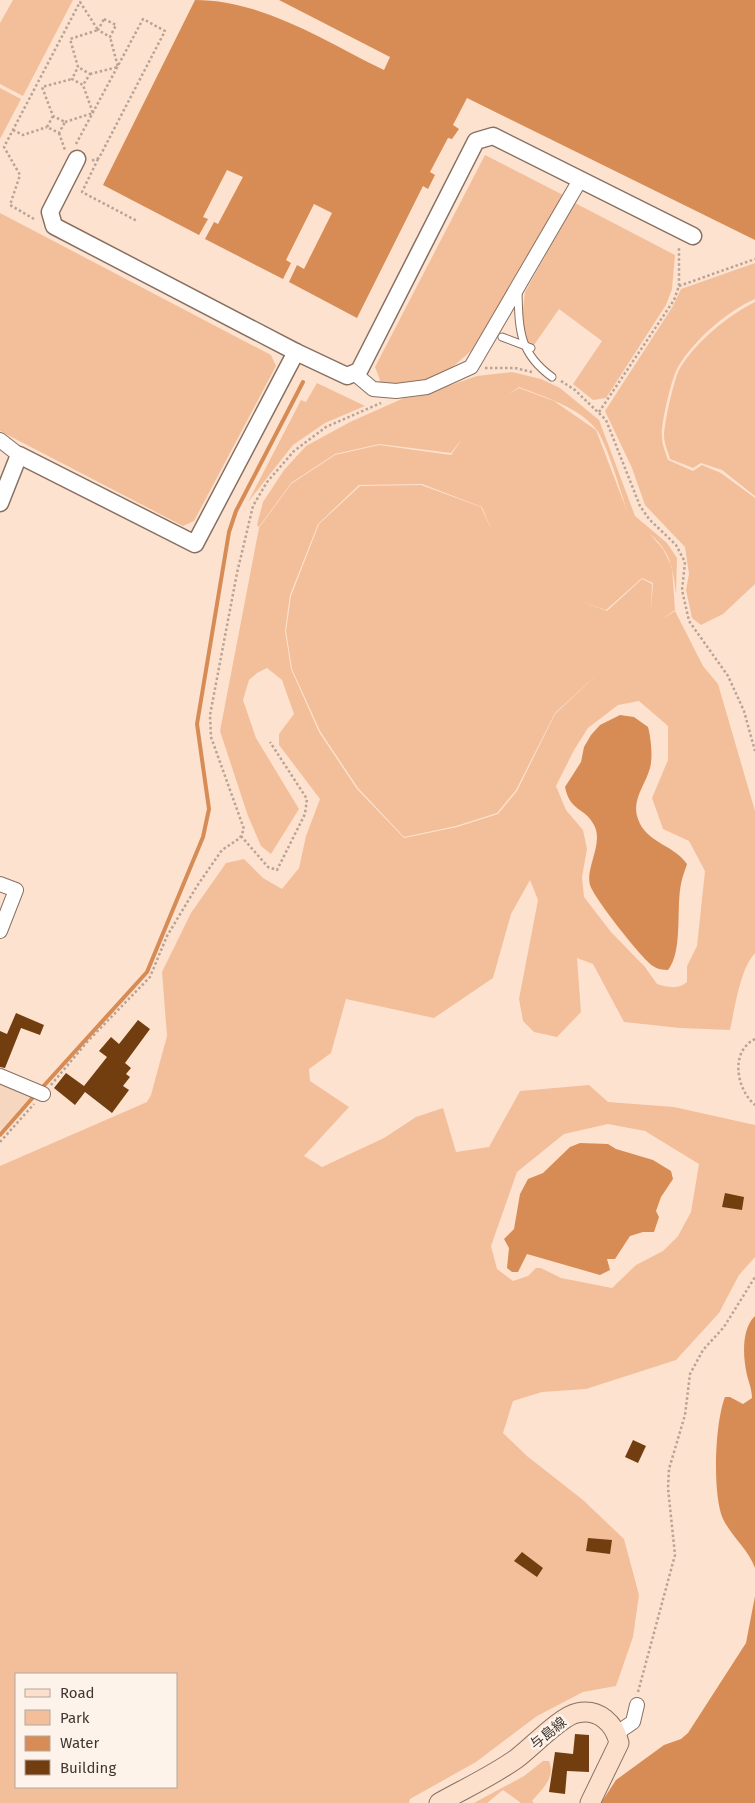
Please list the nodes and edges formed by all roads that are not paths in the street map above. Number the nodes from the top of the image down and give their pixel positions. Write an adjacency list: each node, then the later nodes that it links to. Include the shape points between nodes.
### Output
1 (81, 161): 7 (street, via 50,212 54,226)
2 (580, 180): 3 (street); 4 (street); 8 (street, via 493,136 476,141 359,371)
3 (686, 232)
4 (518, 289): 6 (lane, via 520,328); 8 (street, via 471,367 427,387 396,391 373,389)
5 (502, 337): 6 (lane)
6 (528, 346): 9 (lane, via 538,366)
7 (296, 352): 8 (street, via 347,376); 11 (street, via 195,544)
8 (354, 373)
9 (552, 376)
10 (0, 440): 11 (street)
11 (19, 455): 12 (street)
12 (0, 503)
13 (0, 884): 14 (street, via 16,890)
14 (0, 931)
15 (0, 1076): 16 (street)
16 (40, 1092)
17 (637, 1705): 18 (street, via 633,1722)
18 (617, 1733): 19 (main road, 与島線, via 598,1714 588,1712 570,1716 516,1759); 20 (main road, via 619,1743 616,1752)
19 (438, 1803)
20 (590, 1803)

